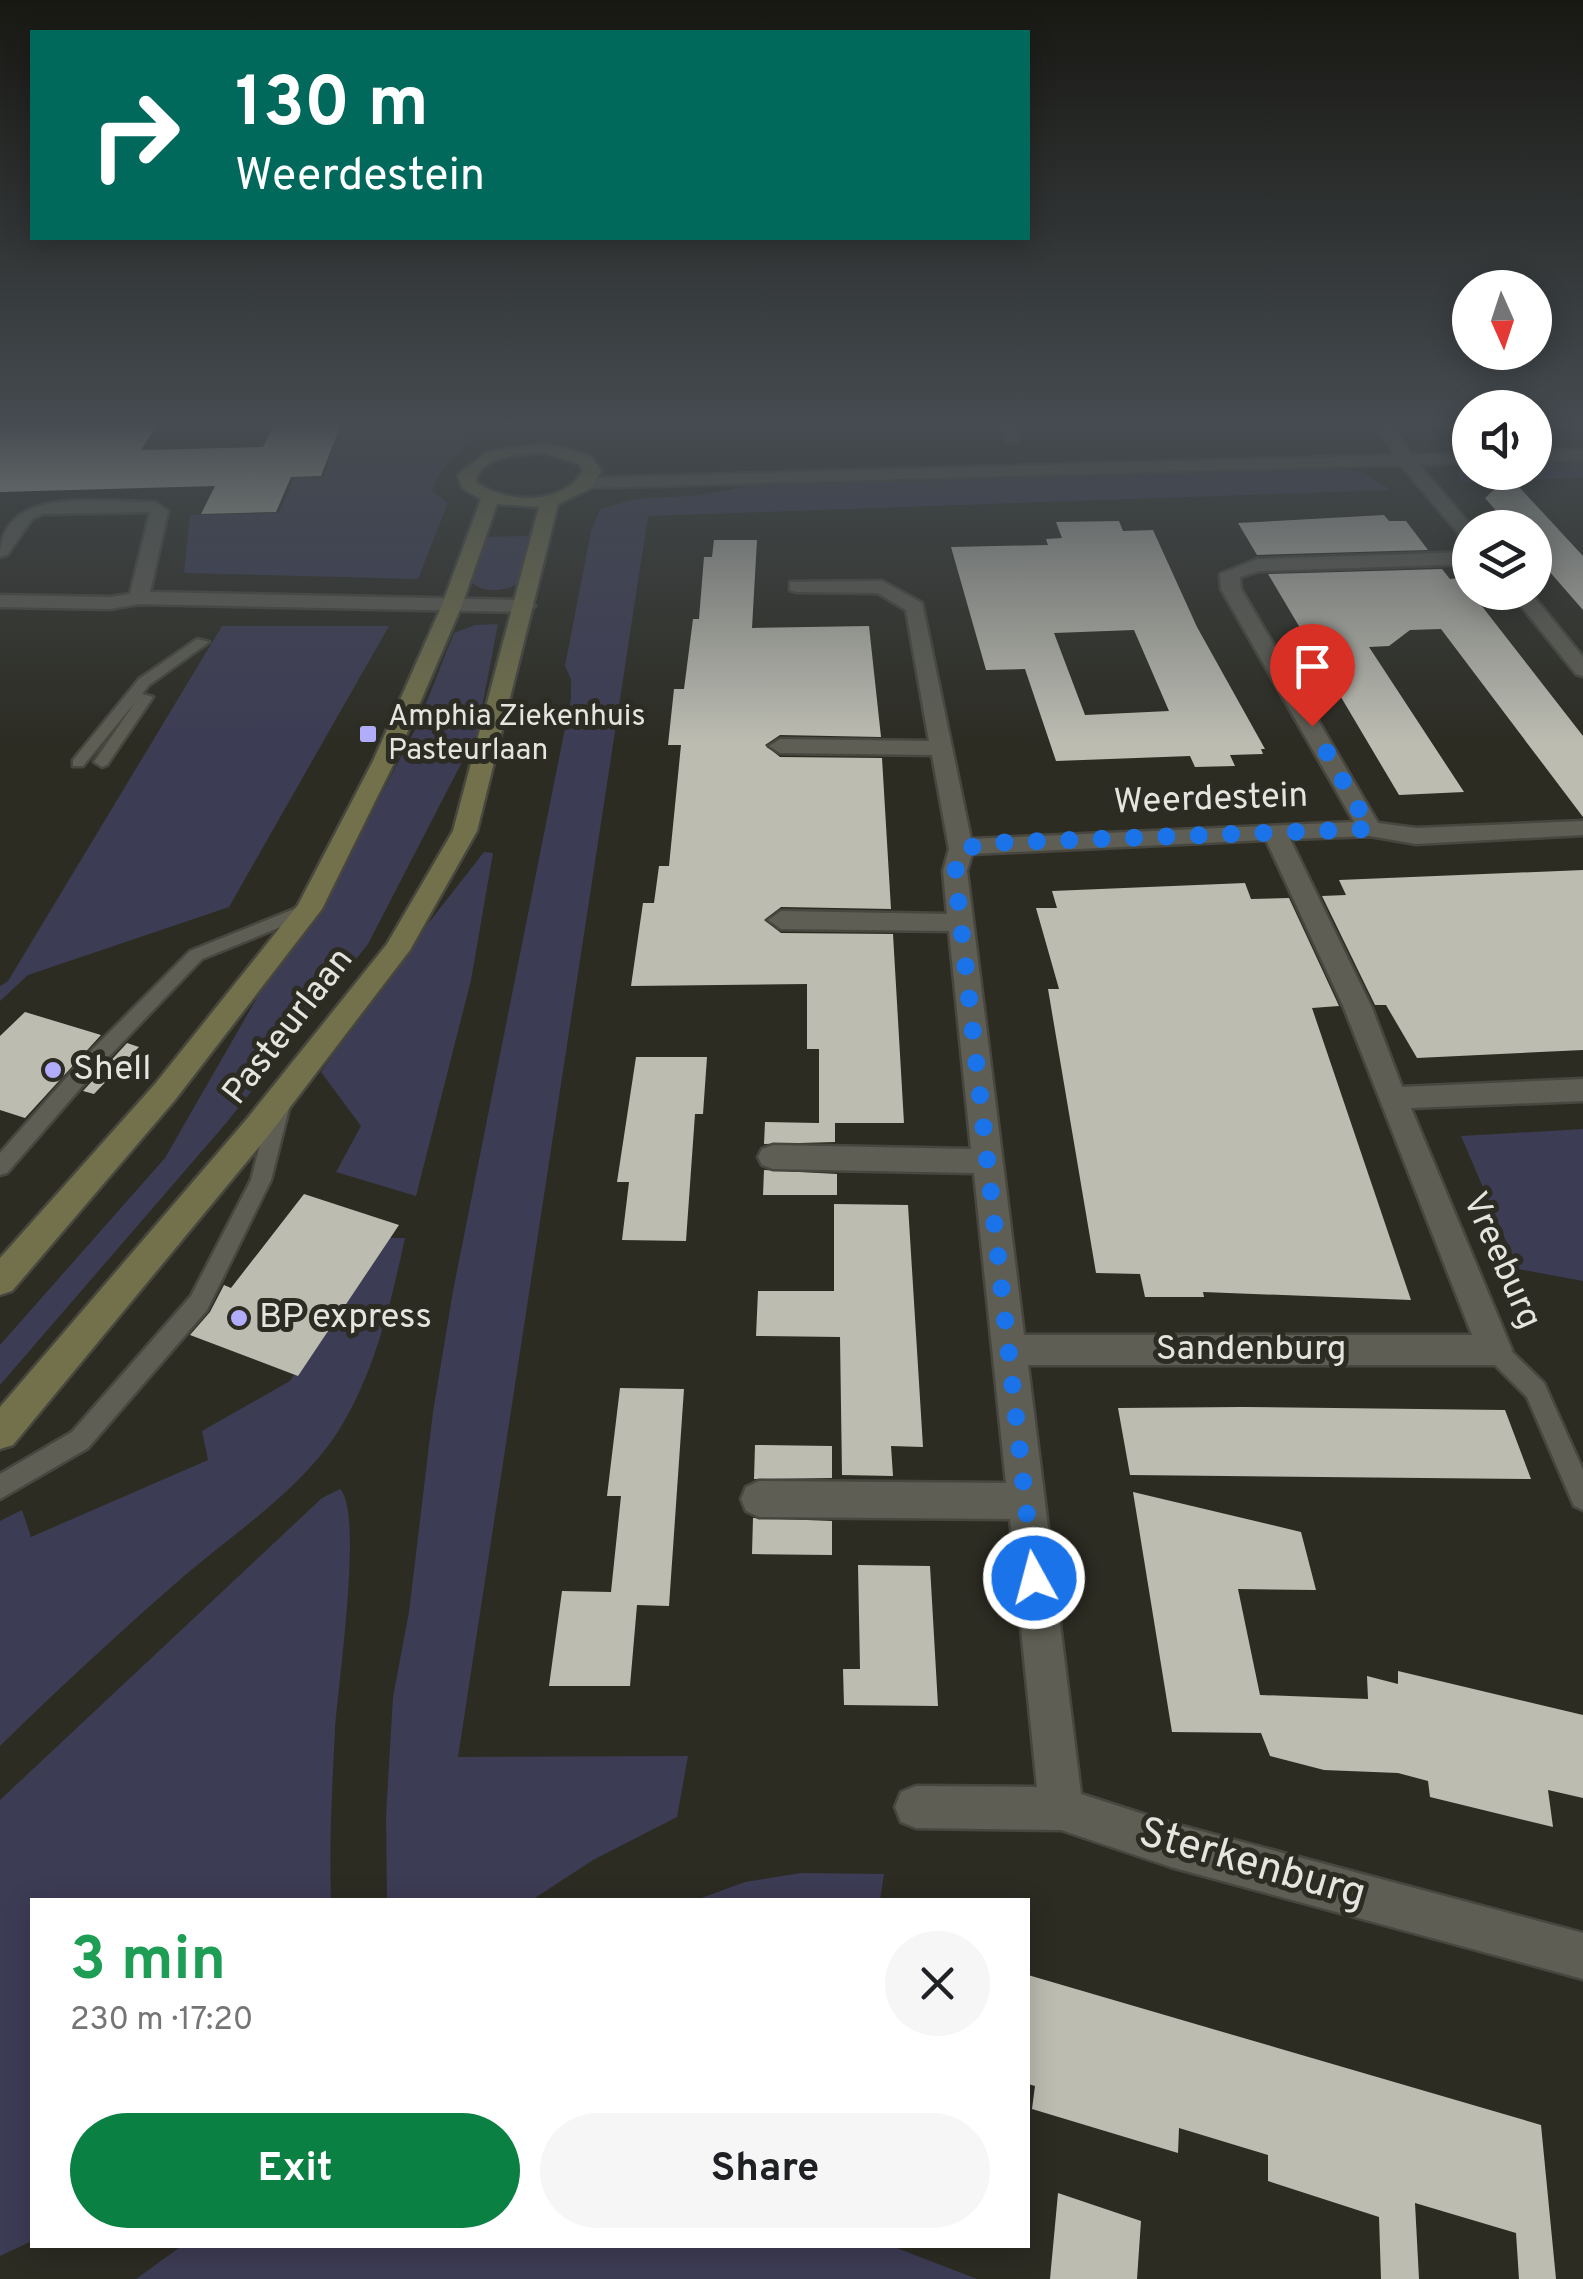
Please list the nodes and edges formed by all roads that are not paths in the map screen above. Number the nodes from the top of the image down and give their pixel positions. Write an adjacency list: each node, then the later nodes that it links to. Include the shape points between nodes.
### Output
1 (15, 530): 5 (street)
2 (156, 530): 8 (street)
3 (479, 530): 10 (main road, Pasteurlaan)
4 (543, 530): 11 (main road, Pasteurlaan)
5 (0, 551)
6 (1452, 559): 19 (street, via 1257,565 1230,574 1231,589)
7 (798, 586): 15 (street, via 882,587 916,606)
8 (139, 598): 9 (street); 10 (street)
9 (0, 601)
10 (452, 604): 11 (street); 22 (main road, Pasteurlaan, via 384,761)
11 (525, 606): 26 (main road, Pasteurlaan, via 465,831 397,950)
12 (1534, 610): 13 (street)
13 (1583, 670)
14 (780, 746): 15 (street)
15 (942, 748): 21 (street)
16 (102, 762): 17 (lane, via 156,682 202,642 144,682)
17 (78, 763)
18 (1583, 828): 19 (street, Weerdestein, via 1416,836)
19 (1370, 829): 20 (street, Weerdestein)
20 (1274, 833): 21 (street, Weerdestein); 27 (street, Vreeburg, via 1358,1008)
21 (962, 849): 24 (street, via 955,872)
22 (308, 909): 30 (lane, via 196,955); 31 (main road, Pasteurlaan, via 165,1092)
23 (781, 920): 24 (street)
24 (962, 923): 29 (street)
25 (1583, 1090): 27 (street)
26 (282, 1095): 34 (main road, Pasteurlaan); 35 (lane, via 261,1180 199,1303 80,1440)
27 (1392, 1098): 33 (street, Vreeburg)
28 (773, 1157): 29 (street)
29 (988, 1161): 32 (street)
30 (0, 1167)
31 (0, 1281)
32 (1008, 1350): 33 (street, Sandenburg); 38 (street)
33 (1495, 1350): 37 (lane, Vreeburg, via 1536,1390)
34 (0, 1432)
35 (0, 1487)
36 (759, 1498): 38 (street)
37 (1583, 1498)
38 (1025, 1501): 40 (street)
39 (916, 1807): 40 (street, Sterkenburg)
40 (1062, 1808): 41 (street, Sterkenburg, via 1171,1845)
41 (1583, 1956)

